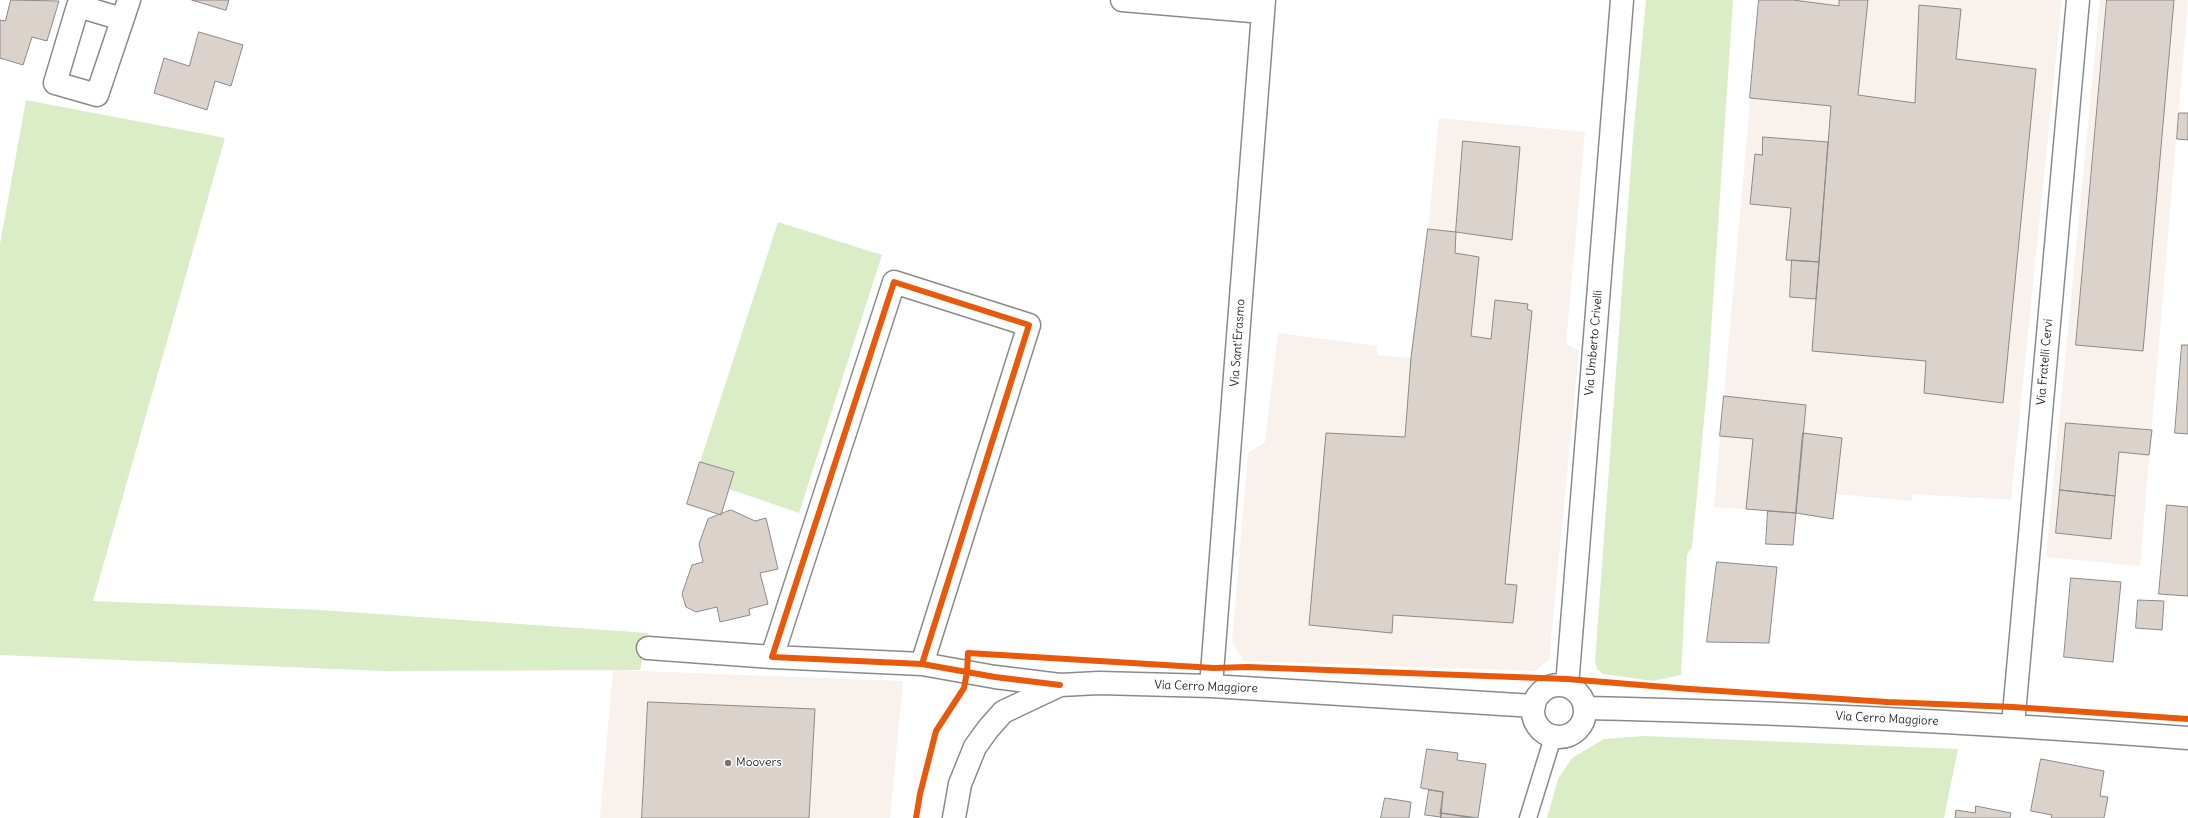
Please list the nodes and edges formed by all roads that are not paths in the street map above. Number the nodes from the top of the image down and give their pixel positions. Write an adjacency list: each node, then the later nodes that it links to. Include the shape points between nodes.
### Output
1 (1122, 0): 4 (street)
2 (1622, 0): 10 (street, Via Umberto Crivelli)
3 (2078, 0): 13 (street, Via Fratelli Cervi)
4 (1264, 6): 9 (street, Via Sant'Erasmo)
5 (648, 648): 6 (street)
6 (772, 657): 7 (street); 7 (street, via 894,282 1029,325)
7 (922, 664): 8 (street)
8 (1060, 685): 9 (street, Via Cerro Maggiore, via 1099,683); 16 (street, Via Cerro Maggiore, via 1003,712 988,729 975,747 960,784)
9 (1211, 686): 11 (street, Via Cerro Maggiore)
10 (1567, 686): 11 (street, via 1550,687 1537,698); 12 (street, via 1579,694)
11 (1534, 706): 14 (street, via 1535,722 1546,734)
12 (1585, 708): 13 (street, Via Cerro Maggiore, via 1689,710); 14 (street, via 1582,724 1577,731 1562,738)
13 (2013, 725): 15 (street, Via Cerro Maggiore)
14 (1553, 737): 17 (lane)
15 (2188, 738)
16 (954, 818)
17 (1528, 818)

